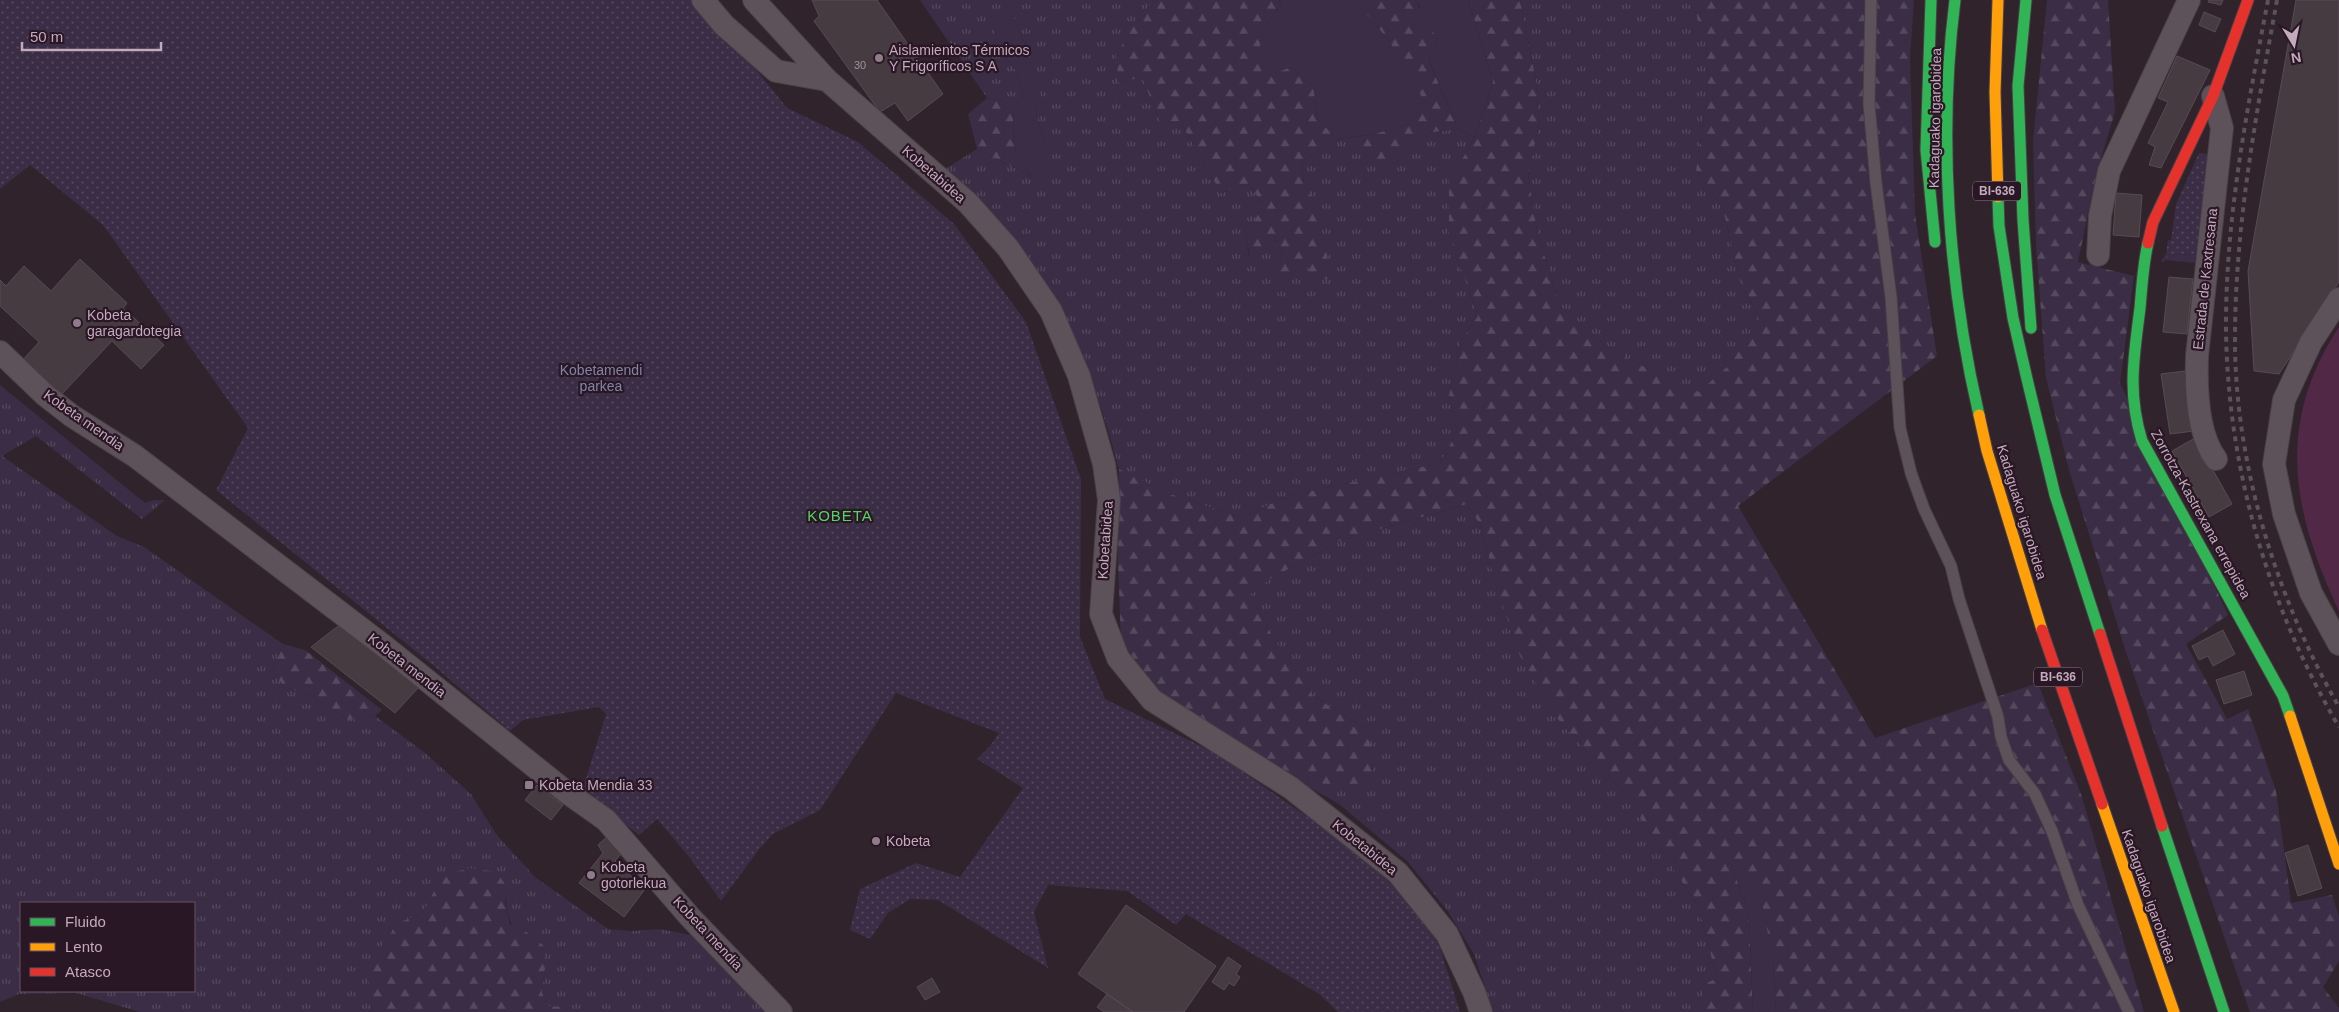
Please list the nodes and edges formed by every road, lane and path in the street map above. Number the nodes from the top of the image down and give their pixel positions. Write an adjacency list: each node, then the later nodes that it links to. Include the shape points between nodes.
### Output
1 (703, 0): 10 (street, via 724,25 776,71)
2 (754, 0): 10 (street, Kobetabidea)
3 (1871, 0): 24 (lane, via 1869,104 1891,297 1900,428 1911,474 1951,566 1958,599 1998,717 2000,737 2010,760 2035,794 2078,905)
4 (1931, 0): 12 (main road, via 1926,150)
5 (1955, 0): 16 (main road, Kadaguako igarobidea / BI-636, via 1947,156 1955,272)
6 (1998, 0): 18 (main road, BI-636, via 1995,92 1998,226)
7 (2026, 0): 18 (main road, via 2018,86 2031,331)
8 (2189, 0): 13 (street, via 2109,171 2100,216)
9 (2248, 0): 11 (main road, Zorrotza-Kastrexana errepidea)
10 (827, 80): 23 (street, Kobetabidea, via 968,203 1008,248 1051,311 1079,376 1104,464 1109,500 1101,614 1118,658 1152,700 1291,788 1398,873 1447,934)
11 (2214, 96): 19 (street, Estrada de Kaxtresana, via 2222,128 2196,388 2208,447); 21 (main road, Zorrotza-Kastrexana errepidea, via 2153,222 2140,294 2132,399 2136,422 2147,450 2283,696)
12 (1936, 253)
13 (2098, 255)
14 (1946, 295): 16 (main road)
15 (2339, 299): 20 (street, via 2311,342 2284,400 2274,464 2284,514 2311,593)
16 (1964, 336): 25 (main road, Kadaguako igarobidea / BI-636, via 1987,451 2037,615)
17 (0, 352): 22 (street, Kobeta mendia, via 72,416 142,462 606,820 690,917)
18 (2027, 379): 26 (main road, BI-636, via 2058,505)
19 (2216, 459)
20 (2339, 644)
21 (2339, 864)
22 (782, 1012)
23 (1481, 1012)
24 (2129, 1012)
25 (2174, 1012)
26 (2224, 1012)

